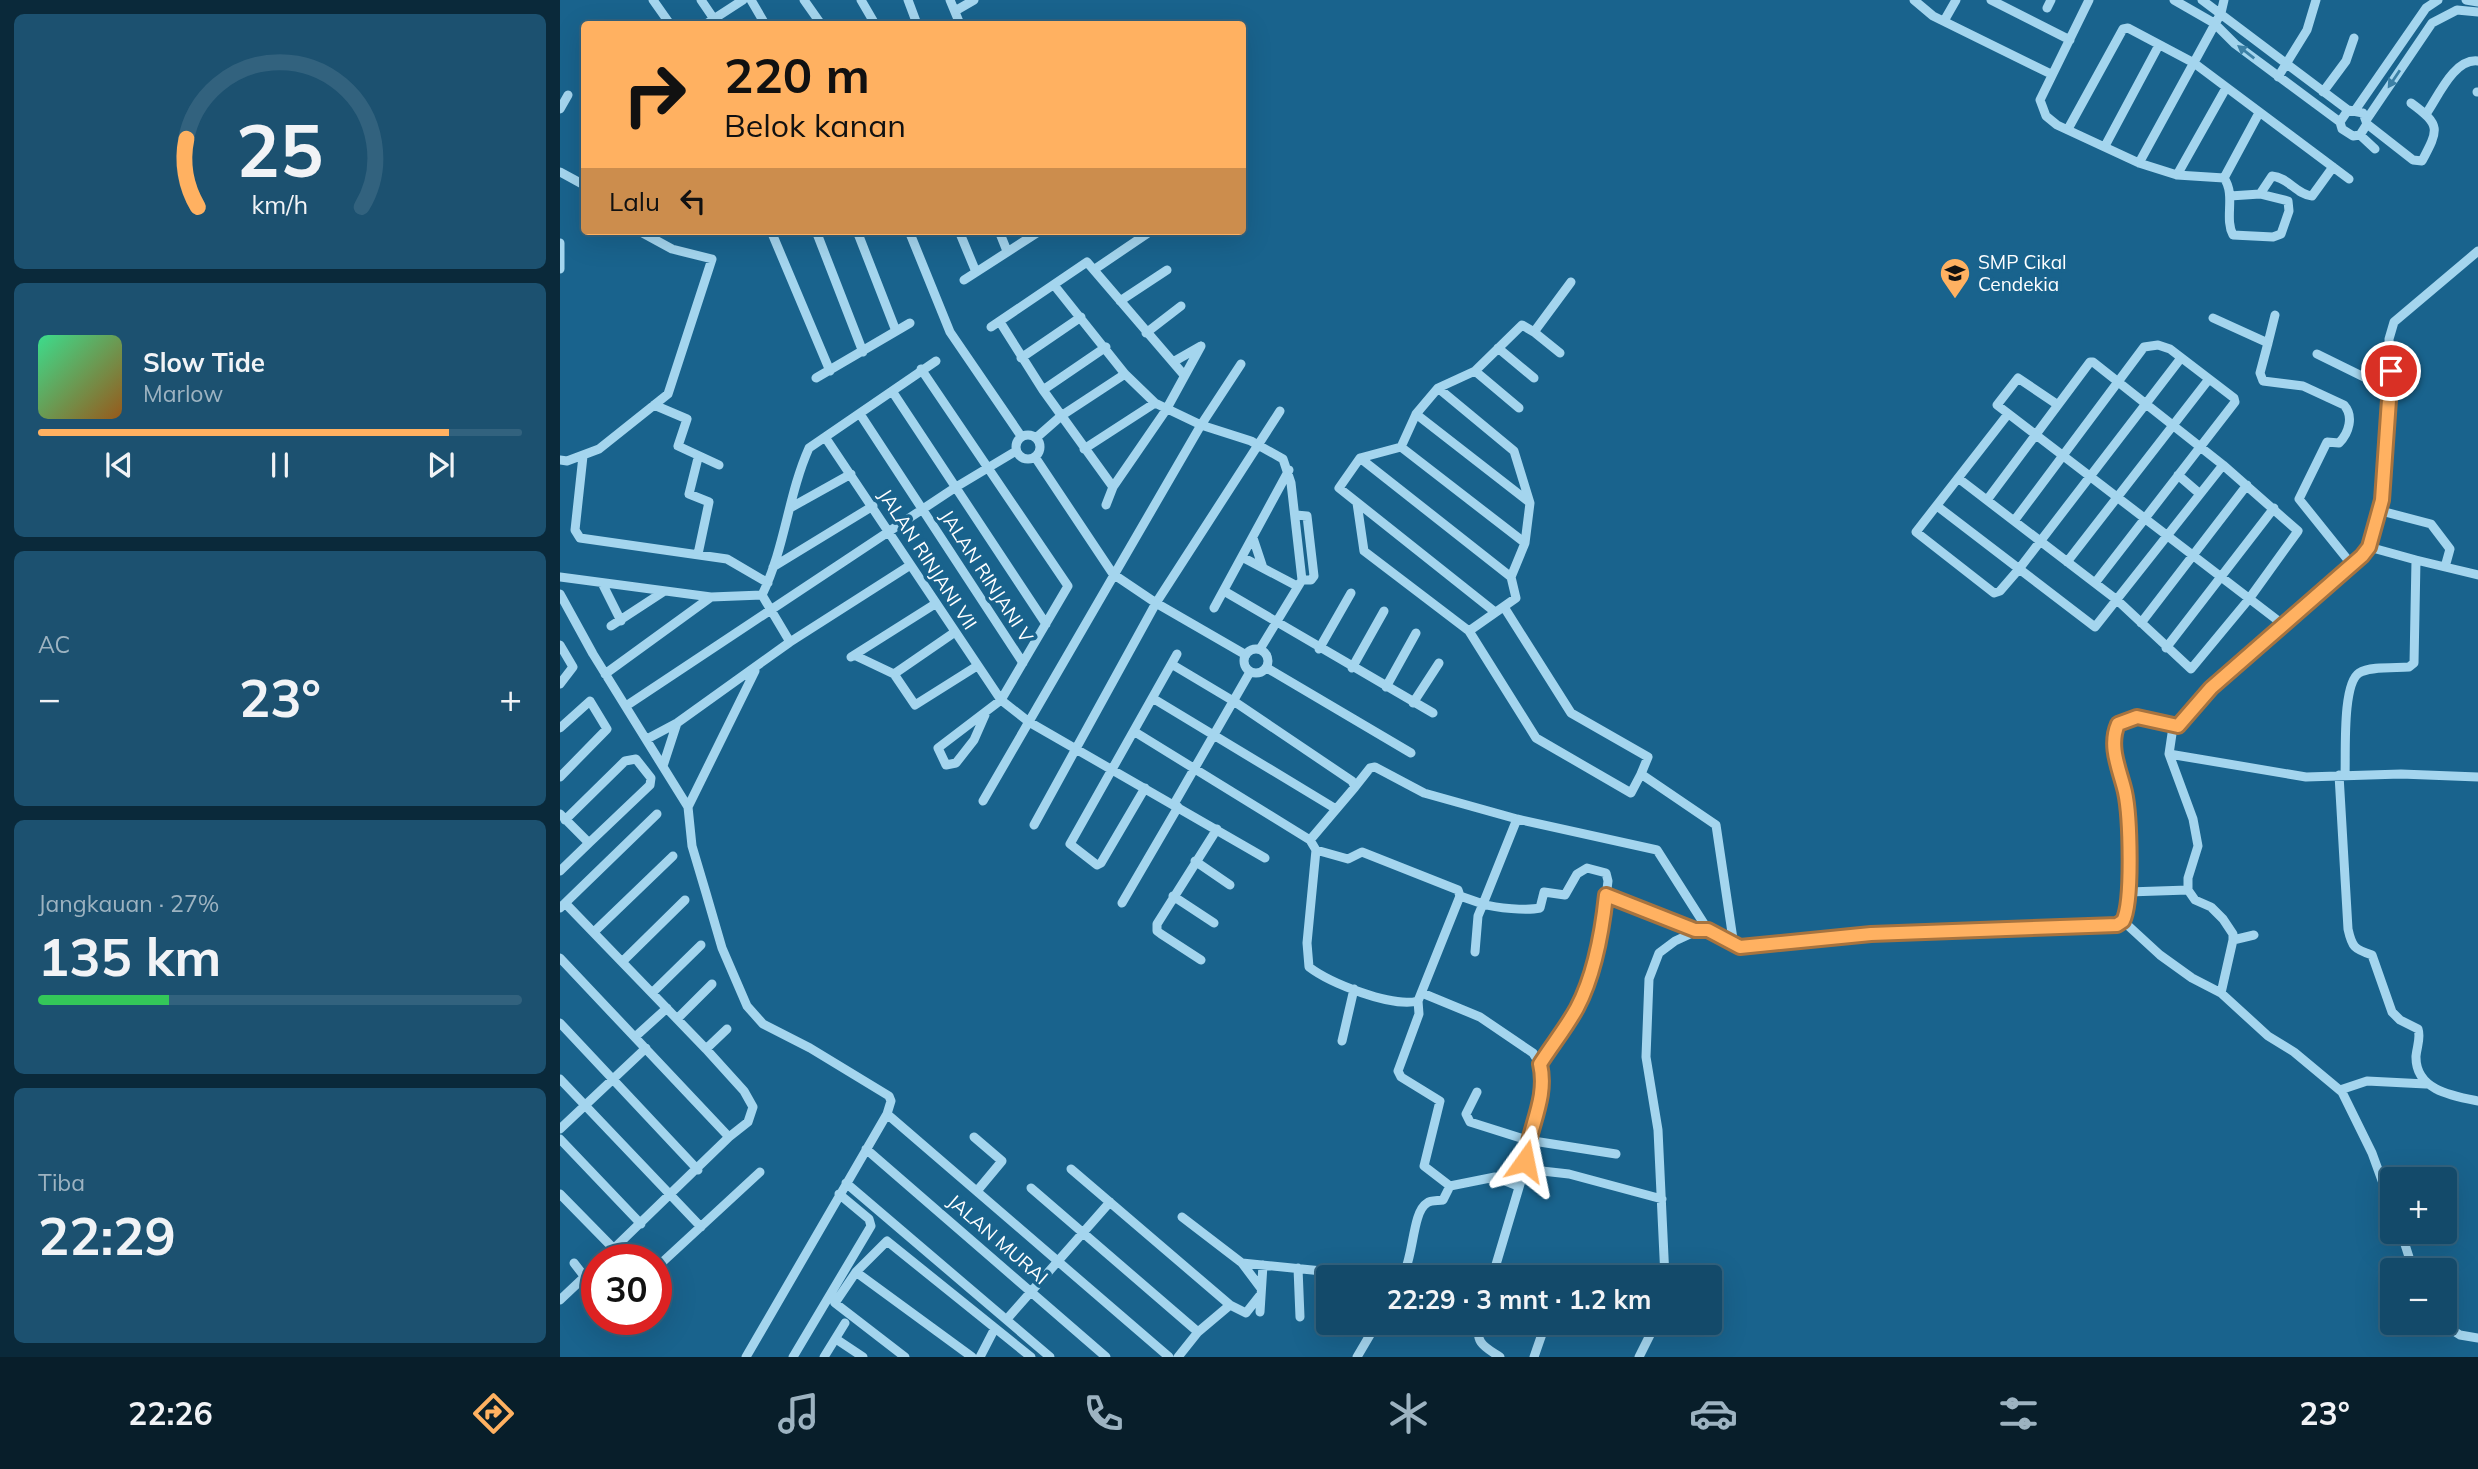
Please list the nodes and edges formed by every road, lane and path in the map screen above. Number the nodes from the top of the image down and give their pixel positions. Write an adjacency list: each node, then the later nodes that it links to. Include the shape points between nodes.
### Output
1 (653, 0): 25 (street)
2 (701, 0): 26 (street)
3 (743, 0): 27 (street)
4 (751, 0): 28 (street)
5 (804, 0): 29 (street)
6 (861, 0): 30 (street)
7 (908, 0): 31 (street)
8 (950, 0): 22 (street)
9 (974, 0): 22 (street)
10 (1914, 0): 33 (street)
11 (1956, 0): 33 (street)
12 (1991, 0): 37 (street)
13 (2089, 0): 37 (street)
14 (2174, 0): 34 (street)
15 (2202, 0): 24 (street)
16 (2224, 0): 24 (street)
17 (2316, 0): 42 (street)
18 (2438, 0): 21 (street)
19 (2466, 0): 20 (street)
20 (2478, 2)
21 (2427, 4): 35 (street)
22 (955, 11): 32 (street)
23 (2478, 12): 38 (street, via 2446,14 2432,23)
24 (2221, 13): 34 (street); 42 (street)
25 (668, 21)
26 (710, 21)
27 (712, 21)
28 (763, 21)
29 (819, 21)
30 (873, 21)
31 (916, 21)
32 (959, 21)
33 (1944, 21): 43 (street)
34 (2214, 23): 41 (street); 44 (street, one-way to 34)
35 (2405, 35): 38 (street); 50 (street)
36 (2354, 38): 46 (street, via 2346,61)
37 (2070, 40): 43 (street)
38 (2417, 43): 53 (street, one-way to 53)
39 (2159, 45): 41 (street); 55 (street, via 2123,29); 57 (street)
40 (2478, 61): 52 (street, via 2459,66)
41 (2194, 63): 45 (street); 59 (street)
42 (2288, 66): 44 (street); 46 (street)
43 (2051, 74): 55 (street, via 2040,100 2042,108 2057,125)
44 (2278, 77): 54 (street)
45 (2226, 88): 51 (street); 61 (street)
46 (2323, 92): 50 (street)
47 (568, 95): 49 (street)
48 (2411, 103): 52 (street)
49 (560, 109)
50 (2352, 110): 53 (street); 54 (street)
51 (2259, 113): 60 (street); 63 (street)
52 (2426, 114): 53 (street, via 2434,122 2435,136 2418,162)
53 (2367, 121): 56 (street)
54 (2340, 122): 56 (street, via 2346,134)
55 (2068, 129): 57 (street)
56 (2360, 135): 58 (street)
57 (2105, 146): 59 (street)
58 (2375, 149)
59 (2139, 163): 61 (street)
60 (2333, 167): 64 (street); 66 (street, via 2312,196 2279,176 2272,176)
61 (2177, 175): 63 (street)
62 (562, 176): 65 (street)
63 (2224, 178): 67 (street)
64 (2349, 179)
65 (581, 184)
66 (2260, 194): 67 (street); 67 (street, via 2288,201 2289,211 2278,237 2233,235)
67 (2230, 197)
68 (647, 235): 121 (street, via 713,260 668,394)
69 (773, 235): 108 (street)
70 (818, 235): 99 (street)
71 (859, 235): 93 (street)
72 (911, 235): 133 (street, via 950,331)
73 (961, 235): 83 (street)
74 (1001, 235): 78 (street)
75 (1033, 235): 78 (street)
76 (1145, 235): 81 (street)
77 (560, 243): 80 (street)
78 (1007, 251): 83 (street)
79 (2478, 251): 116 (street, via 2394,322 2389,339)
80 (560, 269)
81 (1095, 269): 86 (street, via 1087,262); 87 (street)
82 (1167, 270): 87 (street)
83 (976, 272): 84 (street)
84 (964, 280)
85 (1571, 282): 94 (street)
86 (1054, 285): 90 (street); 102 (street, via 995,324)
87 (1120, 300): 95 (street)
88 (1181, 306): 95 (street)
89 (2275, 315): 96 (street)
90 (1081, 317): 97 (street); 102 (street)
91 (2213, 318): 96 (street)
92 (910, 323): 93 (street)
93 (896, 331): 99 (street)
94 (1534, 332): 98 (street, via 1522,325); 100 (street)
95 (1146, 333): 105 (street)
96 (2268, 342): 184 (street, via 2260,373 2263,381 2303,386 2344,405 2351,414 2345,437 2325,445 2299,499)
97 (1106, 347): 110 (street); 118 (street)
98 (1499, 348): 109 (street); 113 (street)
99 (863, 352): 108 (street)
100 (1560, 353)
101 (2317, 354): 116 (street)
102 (1021, 358): 118 (street)
103 (2181, 358): 114 (street); 115 (street, via 2166,347 2144,346); 123 (street)
104 (936, 361): 107 (street)
105 (1173, 362): 111 (street); 111 (street, via 1201,346)
106 (1241, 364): 131 (street)
107 (921, 369): 119 (street); 150 (street)
108 (831, 371): 112 (street)
109 (1475, 371): 117 (street); 124 (street)
110 (1125, 374): 120 (street); 130 (street)
111 (1184, 375): 125 (street)
112 (816, 378)
113 (1534, 378)
114 (2209, 379): 132 (street); 139 (street, via 2235,400)
115 (2118, 384): 122 (street, via 2090,362); 123 (street); 144 (street)
116 (2392, 387): 170 (street, via 2385,425)
117 (1438, 388): 128 (street); 163 (street, via 1514,451)
118 (1043, 390): 130 (street)
119 (892, 391): 127 (street); 157 (street)
120 (1155, 403): 125 (street); 140 (street)
121 (654, 405): 142 (street, via 610,441); 145 (street, via 687,419 678,446)
122 (2058, 405): 129 (street, via 2017,378 1997,402); 134 (street)
123 (2145, 405): 132 (street); 154 (street)
124 (1519, 408)
125 (1166, 410): 131 (street); 158 (street)
126 (1280, 411): 137 (street)
127 (860, 414): 135 (street); 169 (street, JALAN RINJANI V)
128 (1416, 414): 138 (street); 163 (street)
129 (2008, 414): 134 (street); 155 (street)
130 (1061, 416): 136 (street); 140 (street)
131 (1201, 425): 137 (street); 190 (street)
132 (2172, 426): 139 (street); 160 (street)
133 (1021, 436): 136 (street); 141 (street)
134 (2036, 436): 144 (street); 161 (street)
135 (825, 437): 152 (street, JALAN RINJANI VII); 167 (street, via 809,448)
136 (1036, 438): 143 (street, via 1040,446)
137 (1260, 444): 151 (street, via 1283,459); 207 (street)
138 (1401, 447): 146 (street); 177 (street)
139 (2199, 447): 149 (street); 153 (street)
140 (1084, 449): 158 (street)
141 (1016, 452): 143 (street, via 1022,458); 150 (street)
142 (583, 456): 147 (street); 179 (street, via 576,535)
143 (1035, 457): 190 (street)
144 (2063, 457): 154 (street); 172 (street)
145 (698, 458): 148 (street); 179 (street, via 689,494 709,502)
146 (1360, 458): 162 (street, via 1339,488); 193 (street)
147 (560, 460)
148 (719, 465)
149 (2223, 465): 156 (street); 159 (street)
150 (988, 466): 157 (street); 217 (street, via 1068,586)
151 (1289, 470): 175 (street); 197 (street)
152 (851, 474): 165 (street, JALAN RINJANI VII); 167 (street)
153 (2178, 475): 159 (street); 171 (street)
154 (2090, 477): 160 (street); 176 (street)
155 (1958, 478): 161 (street); 166 (street)
156 (2246, 485): 168 (street); 180 (street)
157 (956, 487): 169 (street); 217 (street)
158 (1113, 487): 164 (street)
159 (2200, 495): 174 (street)
160 (2117, 498): 171 (street); 183 (street)
161 (1987, 500): 172 (street)
162 (1357, 503): 213 (street); 221 (street, via 1364,551)
163 (1530, 503): 177 (street)
164 (1106, 505)
165 (873, 506): 173 (street, JALAN RINJANI VII); 186 (street)
166 (1937, 506): 189 (street); 189 (street, via 1916,534 1994,593)
167 (790, 508): 186 (street)
168 (2274, 508): 194 (street); 205 (street, via 2298,533)
169 (922, 509): 173 (street); 230 (street, JALAN RINJANI V)
170 (2381, 511): 178 (street); 187 (street, via 2431,524 2450,549)
171 (2144, 519): 174 (street); 198 (street)
172 (2014, 521): 176 (street)
173 (890, 532): 185 (street, JALAN RINJANI VII); 211 (street)
174 (2167, 536): 180 (street); 206 (street)
175 (1253, 538): 181 (street); 188 (street)
176 (2040, 541): 183 (street); 189 (street)
177 (1525, 543): 193 (street)
178 (2369, 547): 182 (street); 184 (street)
179 (698, 554): 196 (street, via 736,561)
180 (2193, 556): 194 (street); 216 (street)
181 (1242, 557): 188 (street); 199 (street)
182 (2416, 560): 187 (street); 263 (street, via 2414,663 2361,671 2355,677 2347,695)
183 (2067, 562): 198 (street)
184 (2352, 565): 219 (street)
185 (909, 566): 208 (street, JALAN RINJANI VII); 223 (street)
186 (773, 567): 196 (street)
187 (2445, 567): 191 (street)
188 (1263, 568): 197 (street)
189 (2020, 569): 206 (street, via 2095,627)
190 (1113, 574): 207 (street); 249 (street)
191 (2478, 575)
192 (560, 577): 195 (street)
193 (1511, 577): 209 (street, via 1516,598)
194 (2221, 578): 205 (street); 225 (street)
195 (602, 583): 200 (street); 214 (street)
196 (768, 583): 203 (street)
197 (1299, 583): 215 (street)
198 (2095, 583): 206 (street)
199 (1224, 591): 210 (street); 215 (street)
200 (663, 592): 204 (street); 214 (street)
201 (1352, 593): 227 (street)
202 (560, 594): 238 (street)
203 (762, 595): 204 (street); 211 (street)
204 (711, 597): 238 (street)
205 (2249, 599): 219 (street); 225 (street, via 2193,669)
206 (2117, 600): 216 (street)
207 (1156, 603): 229 (street); 256 (street)
208 (935, 604): 220 (street, JALAN RINJANI VII); 239 (street, via 853,656)
209 (1504, 607): 213 (street); 262 (street, via 1571,713 1648,757)
210 (1214, 608)
211 (769, 609): 223 (street); 246 (street)
212 (1384, 611): 234 (street)
213 (1495, 612): 221 (street)
214 (621, 621): 218 (street)
215 (1278, 621): 226 (street); 227 (street)
216 (2141, 623): 225 (street)
217 (1046, 624): 230 (street)
218 (611, 626)
219 (2285, 626): 251 (street, via 2211,688)
220 (954, 632): 232 (street, JALAN RINJANI VII); 239 (street)
221 (1469, 632): 262 (street, via 1536,738 1631,793)
222 (1416, 634): 241 (street)
223 (790, 642): 235 (street)
224 (560, 645): 240 (street, via 573,667)
225 (2166, 648)
226 (1260, 649): 229 (street); 233 (street, via 1267,655)
227 (1319, 649): 234 (street)
228 (1177, 654): 231 (street)
229 (1246, 655): 237 (street, via 1245,667)
230 (1023, 663): 243 (street)
231 (1173, 665): 242 (street); 244 (street)
232 (977, 666): 239 (street, via 915,705); 243 (street, JALAN RINJANI VII)
233 (1267, 668): 237 (street); 257 (street)
234 (1352, 668): 241 (street)
235 (755, 669): 250 (street); 270 (street)
236 (1437, 670): 245 (street)
237 (1250, 672): 244 (street)
238 (605, 674): 246 (street)
239 (894, 674)
240 (560, 684)
241 (1386, 687): 245 (street)
242 (1154, 699): 253 (street); 254 (street)
243 (1001, 700): 248 (street); 249 (street, JALAN RINJANI VII)
244 (1235, 702): 254 (street); 267 (street, via 1347,776)
245 (1413, 703): 247 (street)
246 (626, 706): 255 (street)
247 (1433, 713)
248 (985, 715): 248 (street, via 974,740 953,765 946,765 939,752 941,744)
249 (1029, 722): 256 (street, JALAN RINJANI VII); 268 (street)
250 (677, 723): 255 (street); 259 (street)
251 (2173, 727): 258 (street); 286 (street, via 2137,717 2124,719 2116,729 2114,751 2128,815)
252 (560, 728): 264 (street, via 590,701 607,729)
253 (1135, 732): 260 (street); 261 (street)
254 (1215, 736): 261 (street); 271 (street)
255 (647, 739): 259 (street)
256 (1075, 747): 260 (street, JALAN RINJANI VII); 275 (street)
257 (1411, 753)
258 (2169, 754): 263 (street, via 2284,775); 285 (street, via 2197,832)
259 (663, 766): 270 (street)
260 (1113, 768): 266 (street, JALAN RINJANI VII); 266 (street, via 1069,841 1092,862 1101,863)
261 (1194, 768): 269 (street); 277 (street)
262 (1641, 774): 302 (street, via 1717,825)
263 (2342, 775): 265 (street); 323 (street, via 2351,946 2372,955 2392,1012 2418,1028 2417,1061)
264 (560, 777)
265 (2478, 777)
266 (1145, 788): 269 (street, JALAN RINJANI VII)
267 (1355, 788): 271 (street); 274 (street, via 1375,767 1424,793)
268 (982, 800)
269 (1176, 806): 276 (street, JALAN RINJANI VII); 291 (street)
270 (688, 807): 328 (street, via 692,846 722,948 747,1006 762,1024 889,1096)
271 (1336, 809): 277 (street)
272 (657, 814): 293 (street)
273 (563, 817): 278 (street); 278 (street, via 625,761 636,759 651,779 650,785)
274 (1517, 819): 292 (street); 297 (street, via 1657,850)
275 (1034, 825)
276 (1217, 829): 281 (street, JALAN RINJANI VII); 282 (street)
277 (1310, 840): 279 (street)
278 (589, 843): 283 (street)
279 (1315, 850): 289 (street, via 1348,859 1362,852 1451,886); 308 (street, via 1309,967)
280 (673, 856): 298 (street)
281 (1265, 858)
282 (1195, 861): 284 (street); 288 (street)
283 (561, 869)
284 (1230, 885)
285 (2188, 890): 286 (street); 300 (street, via 2223,919)
286 (2128, 892): 294 (street)
287 (1606, 895): 292 (street, via 1606,873 1587,869 1577,874 1565,895 1544,892 1540,908 1500,909); 296 (street); 320 (street, via 1600,940 1585,989)
288 (1173, 896): 295 (street); 304 (street, via 1157,931)
289 (1460, 896): 292 (street); 311 (street)
290 (685, 900): 305 (street)
291 (1122, 903)
292 (1483, 904): 303 (street)
293 (563, 906): 298 (street)
294 (2123, 921): 302 (street, via 2117,925 1871,934); 310 (street, via 2174,965)
295 (1214, 923)
296 (1695, 930): 297 (street); 349 (street, via 1659,953 1649,979 1646,1057 1658,1130)
297 (1708, 930): 302 (street)
298 (595, 931): 305 (street)
299 (2255, 936): 300 (street)
300 (2233, 940): 310 (street)
301 (701, 945): 309 (street)
302 (1734, 946)
303 (1475, 951)
304 (1201, 960)
305 (623, 961): 309 (street)
306 (562, 965): 316 (street)
307 (712, 984): 313 (street)
308 (1354, 989): 311 (street, via 1388,999); 317 (street)
309 (652, 993): 312 (street)
310 (2221, 993): 324 (street, via 2268,1036)
311 (1420, 997): 320 (street, via 1480,1017 1532,1053); 342 (street, via 1399,1075 1440,1101 1424,1166)
312 (667, 1008): 313 (street); 316 (street)
313 (677, 1018): 319 (street)
314 (560, 1023): 321 (street)
315 (727, 1030): 319 (street)
316 (635, 1037): 318 (street)
317 (1342, 1041)
318 (646, 1048): 321 (street); 330 (street)
319 (706, 1049): 330 (street, via 753,1107 748,1122)
320 (1540, 1064): 333 (street, via 1543,1092)
321 (614, 1078): 327 (street); 337 (street)
322 (560, 1079): 327 (street)
323 (2426, 1084): 324 (street, via 2368,1081); 326 (street, via 2446,1095)
324 (2340, 1090): 340 (street)
325 (1477, 1092): 333 (street, via 1466,1120)
326 (2478, 1101)
327 (586, 1106): 329 (street); 348 (street)
328 (887, 1114): 334 (street); 345 (street)
329 (560, 1129)
330 (729, 1137): 337 (street)
331 (974, 1137): 345 (street, via 1002,1161)
332 (560, 1139): 352 (street)
333 (1527, 1140): 335 (street); 336 (street)
334 (866, 1149): 341 (street); 371 (street, JALAN MURAI)
335 (1616, 1154)
336 (1524, 1169): 343 (street); 349 (street, via 1569,1174)
337 (698, 1170): 348 (street)
338 (1071, 1170): 350 (street)
339 (760, 1171): 353 (street)
340 (2380, 1175)
341 (846, 1183): 347 (street); 376 (street)
342 (1450, 1186): 343 (street, via 1495,1177); 362 (street, via 1443,1200 1428,1202 1420,1209)
343 (1518, 1186): 363 (street)
344 (1031, 1188): 354 (street)
345 (977, 1191): 358 (street)
346 (560, 1194): 355 (street)
347 (839, 1194): 388 (street); 389 (street, via 869,1219 871,1226)
348 (671, 1196): 352 (street); 353 (street)
349 (1662, 1199): 364 (street)
350 (1110, 1202): 354 (street); 373 (street)
351 (1182, 1217): 360 (street)
352 (641, 1224): 356 (street)
353 (701, 1227): 357 (street)
354 (1083, 1234): 358 (street); 379 (street)
355 (609, 1244)
356 (619, 1244)
357 (672, 1253)
358 (1059, 1262): 371 (street); 398 (street)
359 (574, 1263): 367 (street)
360 (1242, 1264): 361 (street); 370 (street)
361 (1263, 1265): 365 (street); 370 (street)
362 (1407, 1265)
363 (1495, 1265)
364 (1665, 1265)
365 (1298, 1268): 366 (street); 375 (street)
366 (1316, 1270)
367 (581, 1272)
368 (856, 1272): 378 (street, via 889,1241); 392 (street, via 835,1303); 393 (street)
369 (581, 1279): 372 (street)
370 (1261, 1290): 373 (street, via 1246,1312); 374 (street)
371 (1032, 1291): 376 (street); 397 (street, JALAN MURAI)
372 (560, 1300)
373 (1230, 1305): 379 (street)
374 (1260, 1312)
375 (1300, 1317)
376 (1007, 1319): 396 (street)
377 (845, 1323): 386 (street)
378 (995, 1328): 387 (street); 394 (street)
379 (1198, 1332): 399 (street)
380 (2457, 1333): 385 (street)
381 (1370, 1335): 400 (street)
382 (1477, 1335): 401 (street, via 1481,1345)
383 (1542, 1335): 402 (street)
384 (1650, 1335): 403 (street)
385 (2478, 1338)
386 (836, 1339): 390 (street); 391 (street)
387 (1019, 1352): 395 (street)
388 (746, 1357)
389 (793, 1357)
390 (824, 1357)
391 (863, 1357)
392 (905, 1357)
393 (972, 1357)
394 (980, 1357)
395 (1031, 1357)
396 (1050, 1357)
397 (1106, 1357)
398 (1169, 1357)
399 (1178, 1357)
400 (1357, 1357)
401 (1500, 1357)
402 (1534, 1357)
403 (1639, 1357)

